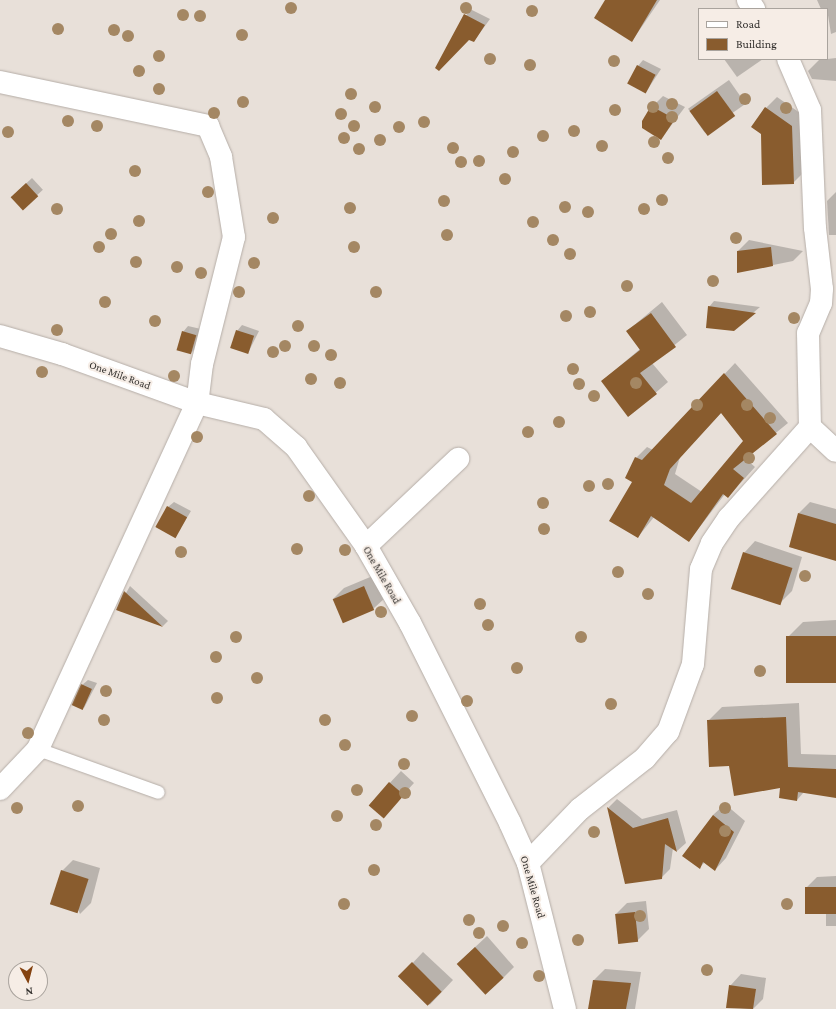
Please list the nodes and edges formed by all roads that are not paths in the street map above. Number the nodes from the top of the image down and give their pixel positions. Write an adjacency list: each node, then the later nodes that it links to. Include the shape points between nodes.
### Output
1 (788, 60): 5 (street, via 810,110 815,228 822,289 821,303 808,333)
2 (0, 82): 4 (street, via 208,126 220,157 234,237 202,364)
3 (0, 336): 4 (street, One Mile Road, via 62,354)
4 (197, 403): 8 (street, One Mile Road, via 264,419 278,428 296,447); 9 (street)
5 (810, 427): 6 (street); 12 (street, via 728,518 712,543 701,569 693,664 668,732 645,758 580,809)
6 (836, 451)
7 (458, 459): 8 (street)
8 (366, 546): 12 (street, One Mile Road, via 410,622)
9 (38, 749): 10 (street); 11 (lane)
10 (0, 790)
11 (158, 792)
12 (528, 863): 13 (street, One Mile Road)
13 (565, 1009)

